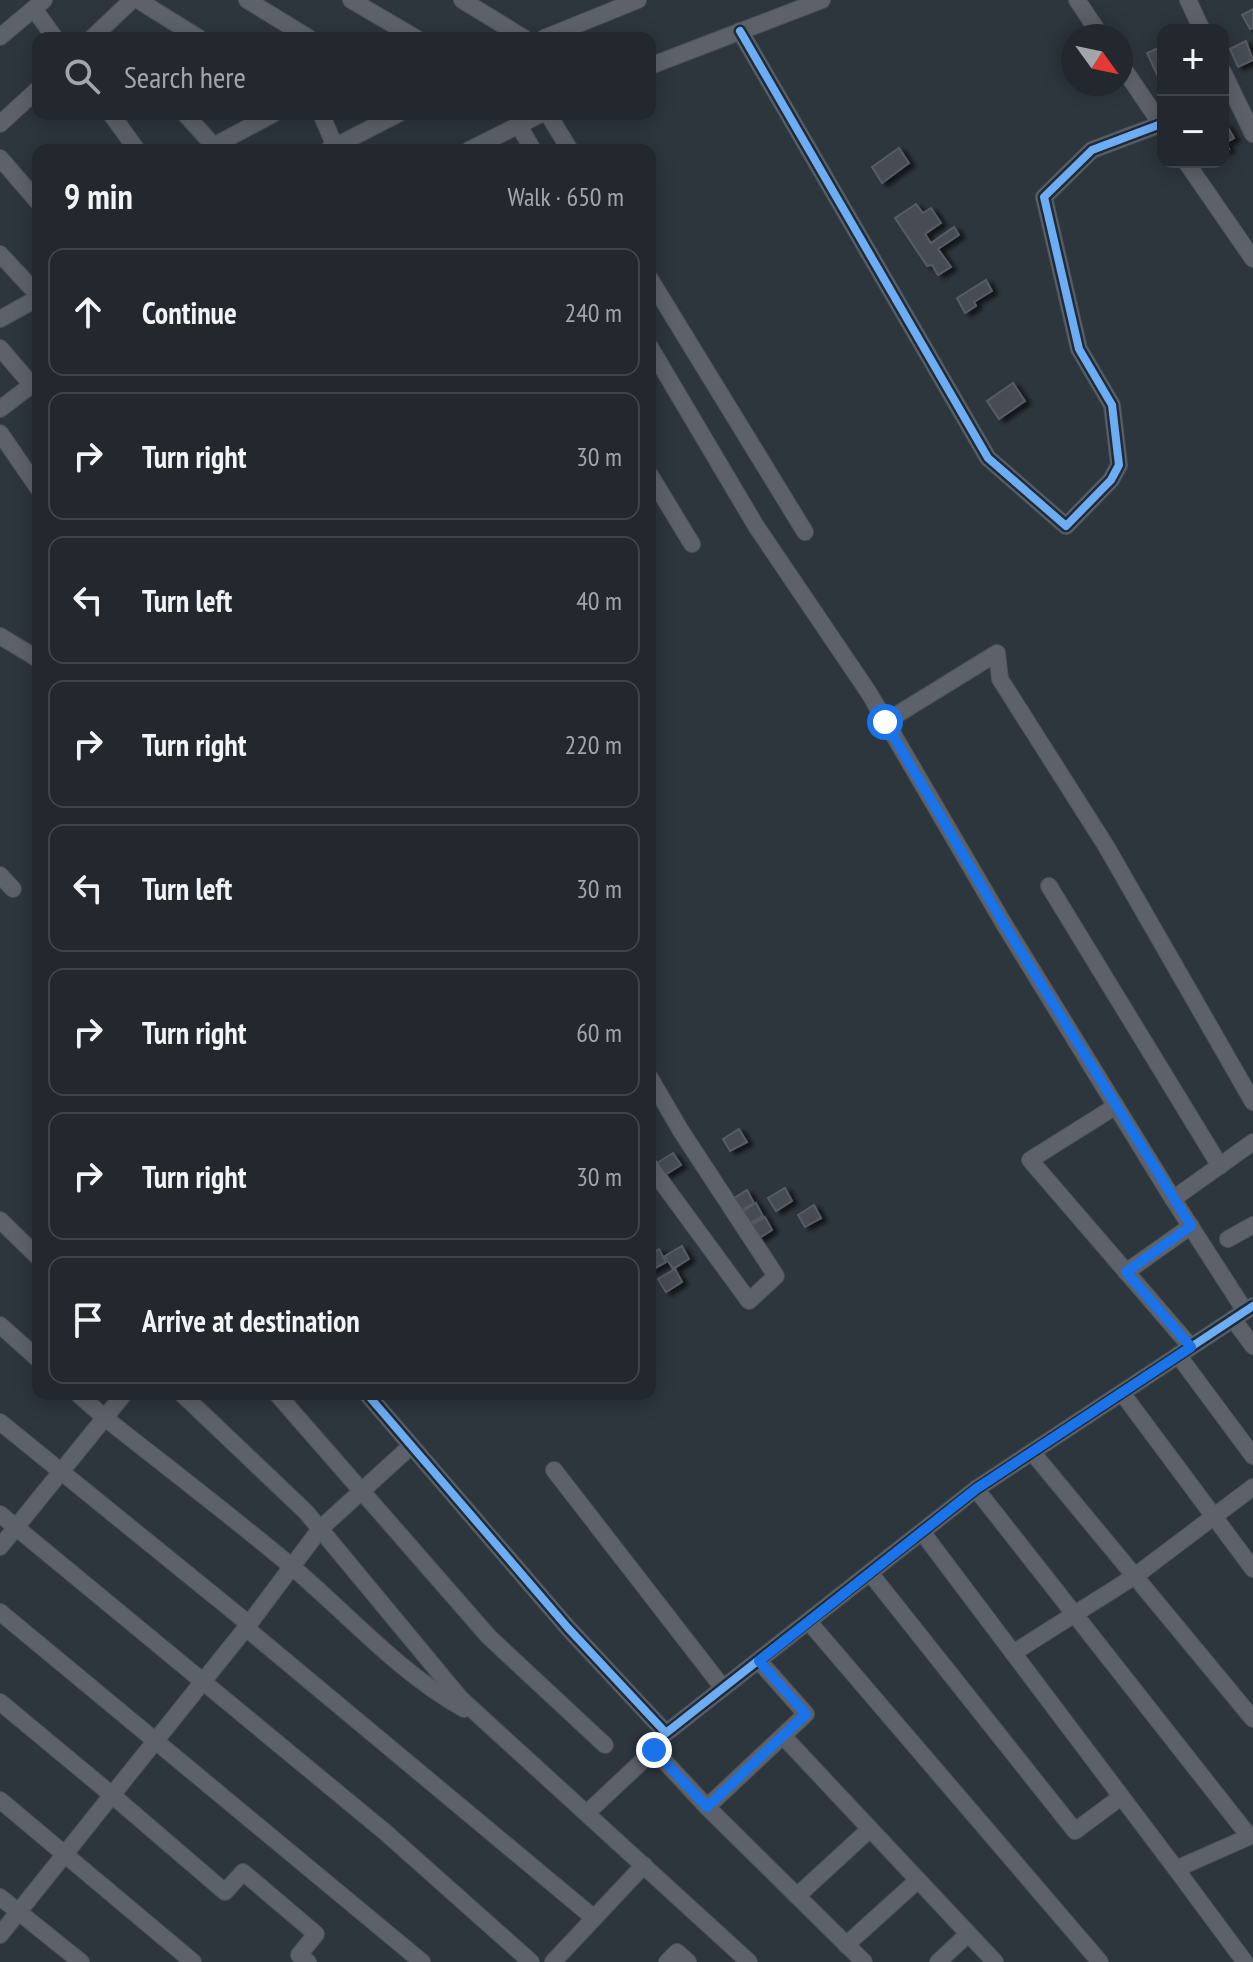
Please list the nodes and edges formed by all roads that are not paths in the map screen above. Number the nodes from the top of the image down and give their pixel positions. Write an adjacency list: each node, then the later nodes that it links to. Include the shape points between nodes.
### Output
1 (132, 0): 19 (street)
2 (138, 0): 20 (street)
3 (247, 0): 21 (street)
4 (351, 0): 22 (street)
5 (462, 0): 23 (street)
6 (592, 0): 12 (street)
7 (638, 0): 12 (street)
8 (822, 0): 16 (street)
9 (1077, 0): 14 (street)
10 (1188, 0): 15 (street)
11 (39, 4): 17 (street); 18 (street)
12 (611, 11): 24 (street)
13 (0, 14): 17 (street)
14 (1093, 24)
15 (1199, 24)
16 (740, 31): 25 (street); 39 (street, via 988,458 1066,526 1119,465 1112,405 1079,349 1044,197 1092,150)
17 (6, 32)
18 (52, 32)
19 (111, 32)
20 (189, 32)
21 (299, 32)
22 (406, 32)
23 (514, 32)
24 (559, 32)
25 (656, 64)
26 (1133, 83): 29 (street)
27 (1229, 84): 40 (street)
28 (32, 95): 37 (street)
29 (1157, 119)
30 (115, 120): 41 (street)
31 (189, 120): 42 (street)
32 (262, 120): 43 (street)
33 (323, 120): 44 (street)
34 (386, 120): 45 (street)
35 (527, 120): 38 (street)
36 (552, 120): 48 (street)
37 (0, 124)
38 (518, 124): 46 (street); 47 (street)
39 (1157, 128)
40 (1253, 134)
41 (133, 144)
42 (207, 144)
43 (217, 144)
44 (330, 144)
45 (339, 144)
46 (480, 144)
47 (530, 144)
48 (566, 144)
49 (0, 158): 51 (street)
50 (1190, 168): 53 (street)
51 (32, 195)
52 (0, 254): 55 (street)
53 (1253, 259)
54 (656, 289): 66 (street)
55 (32, 290)
56 (32, 300): 57 (street)
57 (0, 319)
58 (0, 348): 60 (street)
59 (656, 357): 70 (street, via 756,526)
60 (32, 380)
61 (32, 384): 62 (street)
62 (0, 409)
63 (0, 433): 64 (street)
64 (32, 479)
65 (656, 485): 67 (street)
66 (805, 532)
67 (692, 544)
68 (0, 636): 69 (street)
69 (32, 655)
70 (885, 722): 75 (street, via 997,653 1000,679 1106,846); 76 (street)
71 (0, 875): 73 (street)
72 (1049, 886): 78 (street)
73 (13, 889)
74 (656, 1088): 79 (street, via 776,1276 749,1301)
75 (1253, 1102)
76 (1116, 1106): 80 (street); 86 (street, via 1030,1160)
77 (1253, 1142): 78 (street)
78 (1220, 1166): 80 (street)
79 (656, 1174)
80 (1173, 1199): 83 (street)
81 (0, 1220): 85 (street)
82 (1253, 1225): 84 (street)
83 (1191, 1226): 86 (street); 87 (street)
84 (1228, 1239)
85 (32, 1251)
86 (1126, 1272): 90 (street)
87 (1244, 1312): 89 (street); 90 (street)
88 (0, 1325): 91 (street)
89 (1253, 1346)
90 (1185, 1351): 92 (street); 102 (street)
91 (32, 1354)
92 (1122, 1393): 101 (street); 109 (street)
93 (85, 1400): 98 (street)
94 (119, 1400): 98 (street)
95 (188, 1400): 111 (street)
96 (282, 1400): 107 (street)
97 (372, 1400): 100 (street)
98 (105, 1418): 104 (street); 114 (street)
99 (0, 1422): 104 (street)
100 (411, 1446): 107 (street); 125 (street, via 666,1733)
101 (1032, 1452): 106 (street); 117 (street)
102 (1253, 1456)
103 (554, 1470): 125 (street)
104 (61, 1472): 110 (street); 121 (street)
105 (1253, 1487): 109 (street)
106 (976, 1489): 112 (street); 119 (street)
107 (362, 1490): 111 (street); 131 (street, via 489,1637)
108 (0, 1514): 110 (street)
109 (1214, 1516): 115 (street); 117 (street)
110 (16, 1528): 113 (street); 124 (street)
111 (320, 1529): 114 (street); 128 (street, via 461,1699)
112 (922, 1532): 116 (street); 122 (street)
113 (0, 1547)
114 (292, 1567): 121 (street); 128 (street, via 436,1694)
115 (1253, 1569)
116 (870, 1573): 120 (street); 133 (street, via 1075,1831)
117 (1135, 1576): 119 (street); 127 (street)
118 (0, 1612): 130 (street)
119 (1074, 1614): 122 (street); 138 (street)
120 (809, 1622): 123 (street); 162 (street)
121 (248, 1626): 124 (street); 146 (street)
122 (1013, 1653): 133 (street)
123 (759, 1661): 125 (street); 129 (street, via 806,1714)
124 (203, 1681): 130 (street); 154 (street)
125 (723, 1688)
126 (0, 1702): 132 (street)
127 (1253, 1719)
128 (488, 1723): 136 (street)
129 (783, 1736): 135 (street); 137 (street)
130 (156, 1741): 132 (street); 153 (street)
131 (605, 1745)
132 (112, 1795): 139 (street); 152 (street, via 225,1892 243,1872 316,1934 299,1955)
133 (1121, 1797): 141 (street)
134 (0, 1800): 139 (street)
135 (707, 1807): 136 (street, via 654,1750); 143 (street)
136 (587, 1813): 140 (street)
137 (870, 1829): 142 (street); 143 (street)
138 (1251, 1836): 141 (street)
139 (64, 1855): 145 (street); 151 (street)
140 (644, 1865): 146 (street); 158 (street)
141 (1176, 1869): 163 (street)
142 (918, 1880): 147 (street); 149 (street)
143 (797, 1896): 149 (street)
144 (0, 1897): 145 (street)
145 (19, 1912): 148 (street); 150 (street)
146 (594, 1918): 155 (street)
147 (968, 1934): 160 (street); 161 (street)
148 (0, 1935)
149 (846, 1945): 159 (street)
150 (81, 1962)
151 (193, 1962)
152 (308, 1962)
153 (422, 1962)
154 (531, 1962)
155 (553, 1962)
156 (667, 1962): 157 (street, via 677,1952)
157 (688, 1962)
158 (749, 1962)
159 (864, 1962)
160 (938, 1962)
161 (995, 1962)
162 (1100, 1962)
163 (1245, 1962)

